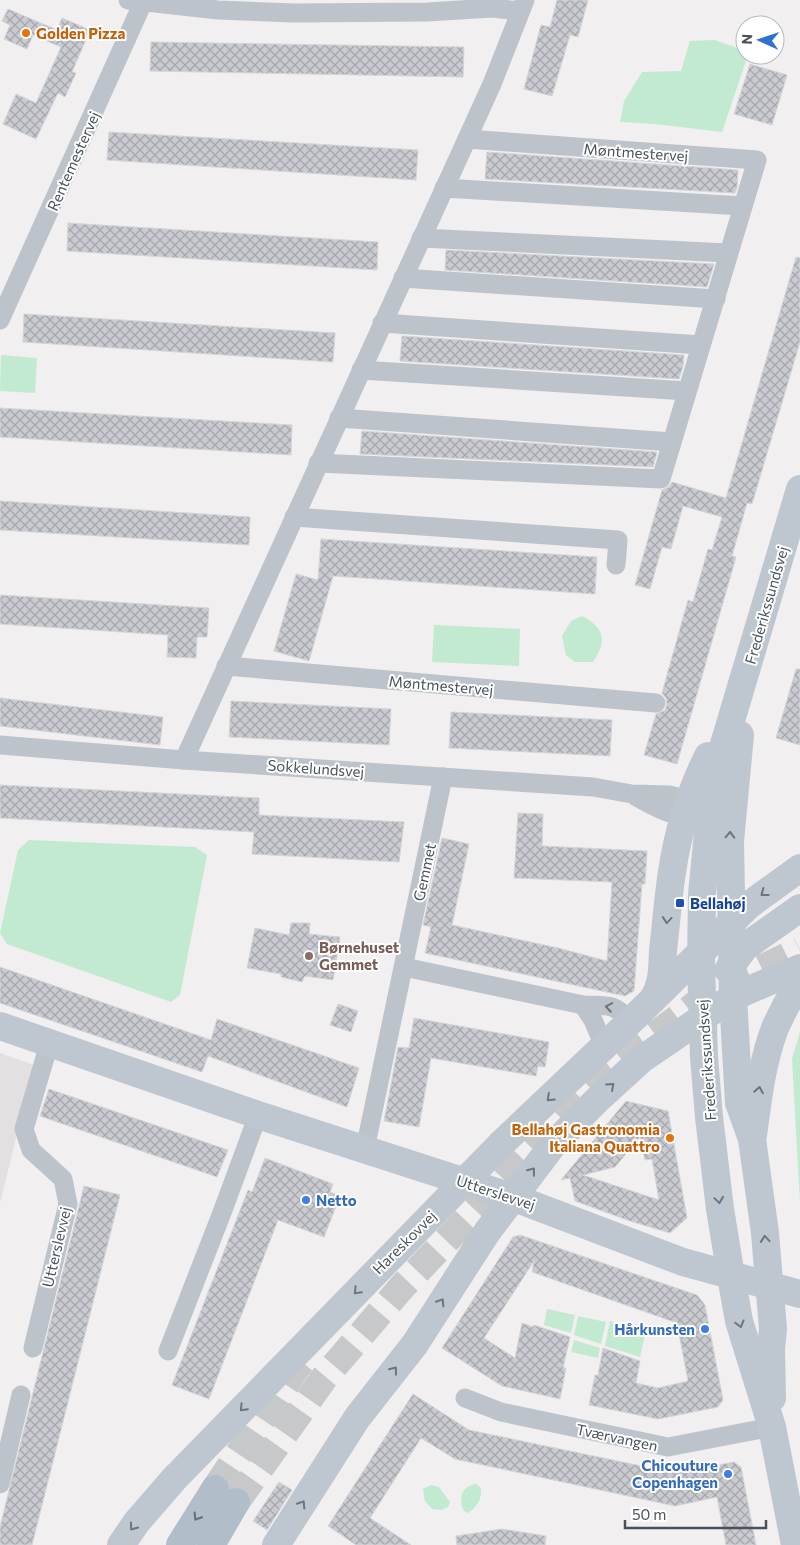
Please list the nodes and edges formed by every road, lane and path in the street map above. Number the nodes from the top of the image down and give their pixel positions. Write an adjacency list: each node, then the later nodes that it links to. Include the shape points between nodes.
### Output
1 (138, 1): 2 (street, via 218,10 294,13 426,12); 10 (street, Rentemestervej)
2 (523, 5): 3 (street)
3 (467, 139): 4 (street); 5 (street, Møntmestervej, via 757,160)
4 (444, 188): 5 (street); 6 (street)
5 (743, 206): 7 (street, Møntmestervej)
6 (421, 238): 7 (street); 8 (street)
7 (728, 253): 9 (street, Møntmestervej)
8 (403, 278): 9 (street); 11 (street)
9 (716, 298): 12 (street, Møntmestervej)
10 (0, 320)
11 (382, 323): 12 (street); 13 (street)
12 (701, 345): 14 (street, Møntmestervej)
13 (361, 370): 14 (street); 15 (street)
14 (687, 391): 16 (street, Møntmestervej)
15 (339, 418): 16 (street); 17 (street)
16 (672, 442): 17 (street, Møntmestervej, via 661,479)
17 (318, 463): 19 (street)
18 (800, 489): 22 (street, Frederikssundsvej)
19 (294, 517): 20 (street, via 618,540); 21 (street)
20 (616, 565)
21 (226, 666): 23 (street, Møntmestervej); 25 (street)
22 (740, 692): 27 (street, Frederikssundsvej, via 713,781); 30 (street, Frederikssundsvej, one-way to 22, via 730,833 739,749)
23 (656, 703)
24 (0, 745): 25 (street, Sokkelundsvej)
25 (184, 760): 26 (street, Sokkelundsvej)
26 (443, 777): 27 (street, Sokkelundsvej, via 669,795); 33 (street, Gemmet)
27 (694, 812): 31 (street, Frederikssundsvej, via 702,894); 37 (street, one-way to 37, via 676,849 662,979)
28 (800, 868): 30 (street, Hareskovvej, one-way to 30, via 759,896)
29 (800, 908): 32 (street, via 744,947)
30 (731, 922): 31 (street, Hareskovvej); 32 (street, Frederikssundsvej)
31 (701, 952): 37 (street, Hareskovvej); 39 (street, Frederikssundsvej)
32 (732, 962): 36 (street, Frederikssundsvej); 39 (street)
33 (404, 966): 38 (street); 46 (street, Gemmet)
34 (800, 968): 36 (street)
35 (800, 980): 45 (street, Frederikssundsvej, one-way to 35, via 768,1050 779,1019)
36 (733, 997): 39 (street); 45 (street, Frederikssundsvej, via 739,1103)
37 (653, 999): 40 (street, Hareskovvej)
38 (583, 1005): 40 (street, one-way to 38, via 617,1008); 43 (street)
39 (702, 1017): 48 (street, one-way to 39, via 552,1146 596,1100 642,1058); 49 (street, Frederikssundsvej, one-way to 49, via 713,1151)
40 (630, 1021): 43 (street, Hareskovvej)
41 (0, 1026): 42 (street, Utterslevvej)
42 (49, 1044): 44 (street, Utterslevvej); 52 (street, Utterslevvej, via 24,1129 31,1150 62,1179 68,1204)
43 (604, 1046): 47 (street, Hareskovvej, one-way to 47)
44 (258, 1115): 46 (street, Utterslevvej); 53 (street)
45 (752, 1138): 50 (street, Frederikssundsvej, one-way to 45)
46 (365, 1149): 47 (street, Utterslevvej)
47 (465, 1182): 48 (street, Utterslevvej); 58 (street, Hareskovvej, one-way to 58, via 174,1480)
48 (512, 1197): 49 (street, Utterslevvej, via 683,1262); 61 (street, one-way to 48, via 357,1418 415,1344 475,1248)
49 (731, 1276): 50 (street, Utterslevvej); 56 (street, Frederikssundsvej, one-way to 56, via 739,1321)
50 (769, 1287): 51 (street, Utterslevvej); 56 (street, Frederikssundsvej, via 773,1329)
51 (800, 1294)
52 (32, 1348)
53 (168, 1351)
54 (21, 1395): 57 (street)
55 (465, 1398): 56 (street, Tværvangen, via 501,1412 668,1447)
56 (772, 1427): 62 (street, Frederikssundsvej)
57 (0, 1484)
58 (121, 1545)
59 (180, 1545): 60 (main road, one-way to 59, via 225,1496)
60 (211, 1545)
61 (276, 1545)
62 (795, 1545)

